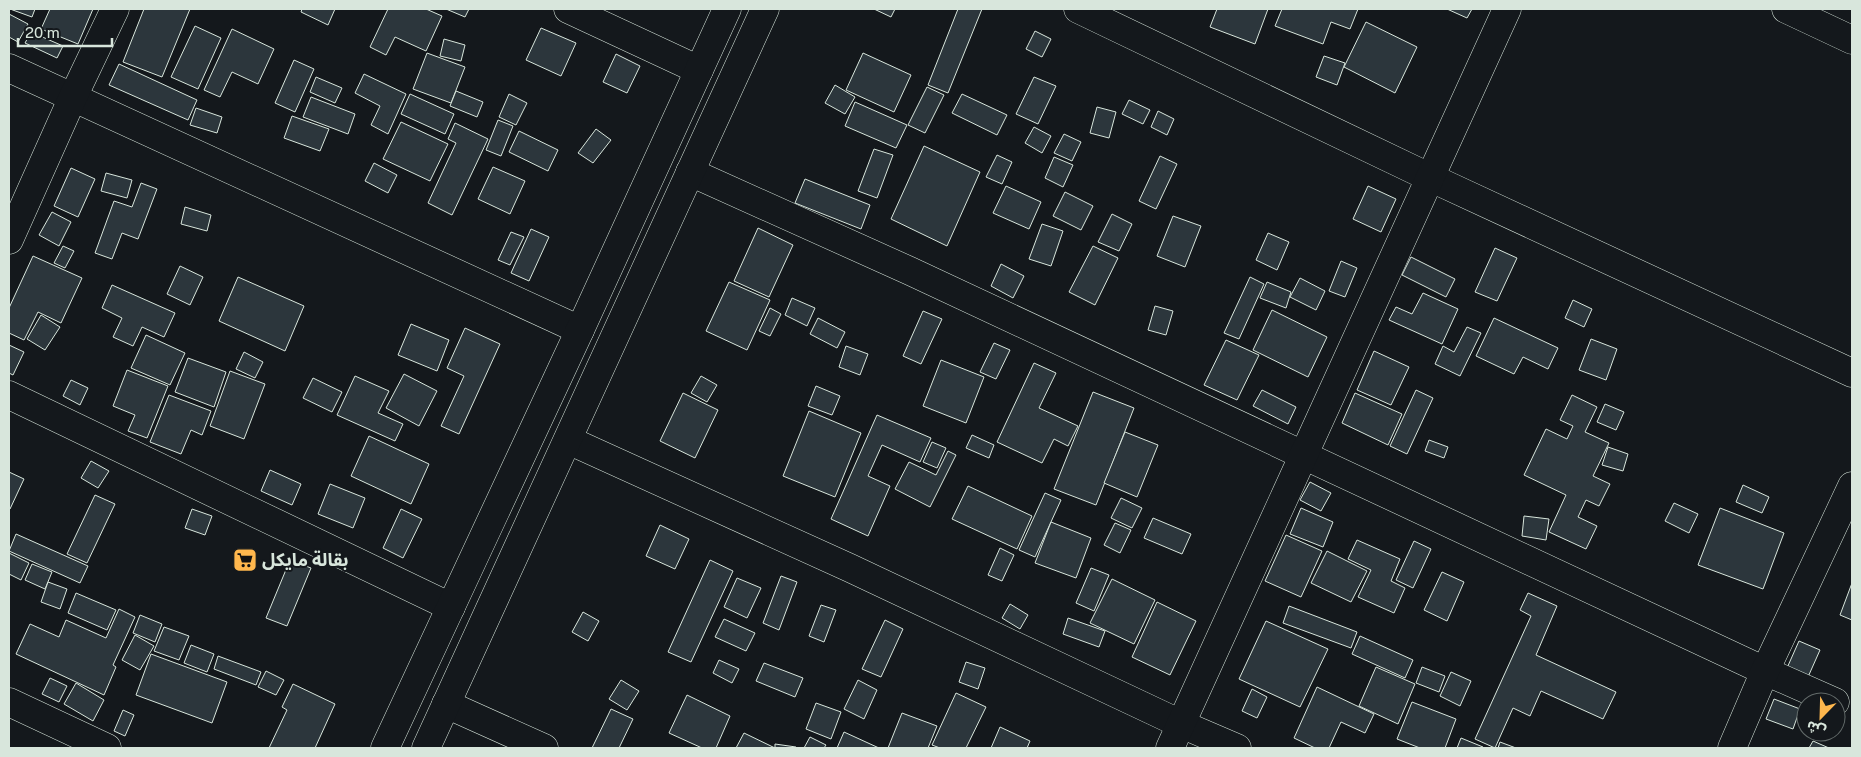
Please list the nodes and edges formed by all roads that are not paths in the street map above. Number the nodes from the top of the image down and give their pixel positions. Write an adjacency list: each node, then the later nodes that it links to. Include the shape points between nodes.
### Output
1 (115, 9): 11 (street)
2 (568, 9): 10 (street)
3 (727, 9): 10 (street)
4 (765, 9): 12 (street)
5 (1078, 9): 13 (street)
6 (1507, 9): 13 (street)
7 (1786, 9): 8 (street)
8 (1852, 40)
9 (9, 68): 11 (street)
10 (699, 70): 15 (street)
11 (73, 97): 14 (street); 15 (street)
12 (690, 172): 18 (street); 19 (street)
13 (1429, 177): 16 (street); 19 (street)
14 (9, 240)
15 (580, 330): 21 (street)
16 (1852, 373)
17 (9, 396): 21 (street)
18 (568, 440): 25 (street); 26 (street)
19 (1304, 455): 22 (street); 26 (street)
20 (1852, 486): 22 (street)
21 (451, 607): 28 (street)
22 (1765, 671): 23 (street); 33 (street)
23 (1813, 692)
24 (9, 702): 27 (street)
25 (446, 704): 29 (street); 30 (street)
26 (1181, 724): 31 (street); 32 (street)
27 (107, 748)
28 (385, 748)
29 (426, 748)
30 (544, 748)
31 (1170, 748)
32 (1237, 748)
33 (1732, 748)

